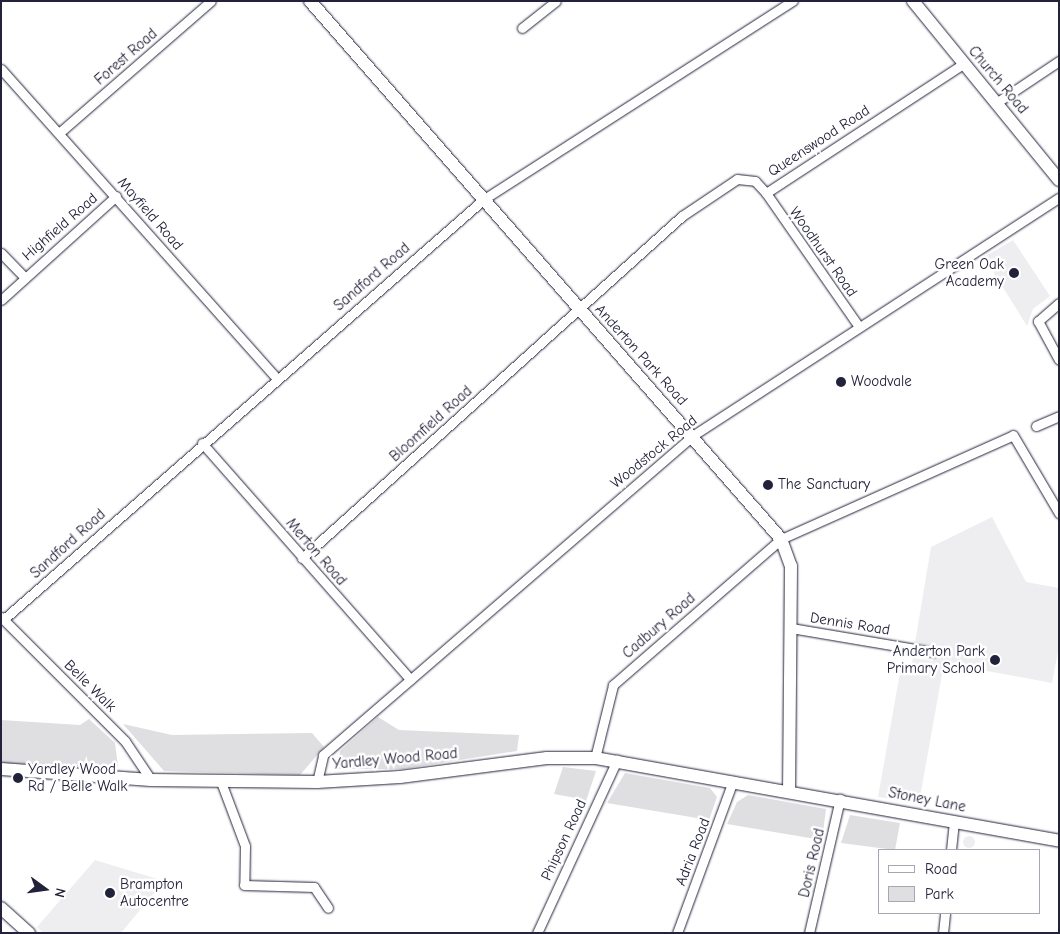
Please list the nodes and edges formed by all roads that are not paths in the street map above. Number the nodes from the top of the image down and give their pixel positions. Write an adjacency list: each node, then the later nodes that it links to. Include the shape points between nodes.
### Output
1 (211, 1): 11 (street, Forest Road)
2 (310, 1): 16 (street, Anderton Park Road)
3 (556, 1): 6 (street)
4 (793, 1): 16 (street, Sandford Road)
5 (913, 1): 8 (street, Church Road)
6 (522, 28)
7 (1059, 61): 10 (street)
8 (963, 64): 10 (street, Church Road); 13 (street, Queenswood Road)
9 (1, 69): 11 (street, Mayfield Road)
10 (996, 103): 12 (street, Church Road)
11 (59, 133): 14 (street, Mayfield Road)
12 (1059, 180)
13 (766, 193): 21 (street, Queenswood Road, via 749,179 724,186 682,216); 22 (street, Woodhurst Road)
14 (116, 196): 18 (street, Highfield Road); 24 (street, Mayfield Road)
15 (1059, 198): 22 (street, Woodstock Road)
16 (484, 199): 21 (street, Anderton Park Road); 24 (street, Sandford Road)
17 (1, 254): 18 (street)
18 (24, 277): 19 (street, Highfield Road)
19 (1, 300)
20 (1059, 303): 23 (street, via 1038,321)
21 (579, 310): 27 (street, Anderton Park Road); 31 (street, Bloomfield Road)
22 (859, 327): 27 (street, Woodstock Road)
23 (1059, 360)
24 (276, 378): 28 (street, Sandford Road)
25 (1059, 416): 26 (street)
26 (1036, 426)
27 (692, 436): 30 (street, Anderton Park Road); 35 (street, Woodstock Road)
28 (202, 443): 31 (street, Merton Road); 32 (street, Sandford Road)
29 (1059, 513): 30 (street, Cadbury Road, via 1013,435)
30 (781, 539): 33 (street, Anderton Park Road, via 791,566); 36 (street, Cadbury Road, via 613,685)
31 (302, 558): 35 (street, Merton Road)
32 (3, 618): 39 (street, Belle Walk, via 125,741)
33 (791, 628): 34 (street, Dennis Road); 43 (street, Anderton Park Road)
34 (933, 652)
35 (410, 679): 42 (street, Woodstock Road, via 323,755)
36 (595, 758): 37 (street, Yardley Wood Road); 42 (street, Yardley Wood Road, via 546,758 400,777)
37 (616, 760): 40 (street, Yardley Wood Road); 52 (street, Phipson Road)
38 (1, 769): 39 (street, Yardley Wood Road)
39 (151, 780): 41 (street, Yardley Wood Road)
40 (734, 781): 43 (street, Yardley Wood Road); 53 (street, Adria Road)
41 (221, 782): 42 (street, Yardley Wood Road); 49 (street, via 245,846 244,885 314,887)
42 (317, 782)
43 (789, 790): 44 (street, Stoney Lane)
44 (840, 799): 45 (street, Stoney Lane); 54 (street, Doris Road)
45 (954, 822): 46 (street, Stoney Lane); 47 (street)
46 (1059, 841)
47 (951, 849)
48 (1, 908): 51 (street)
49 (328, 908)
50 (945, 914): 55 (street)
51 (29, 933)
52 (537, 933)
53 (677, 933)
54 (809, 933)
55 (943, 933)

